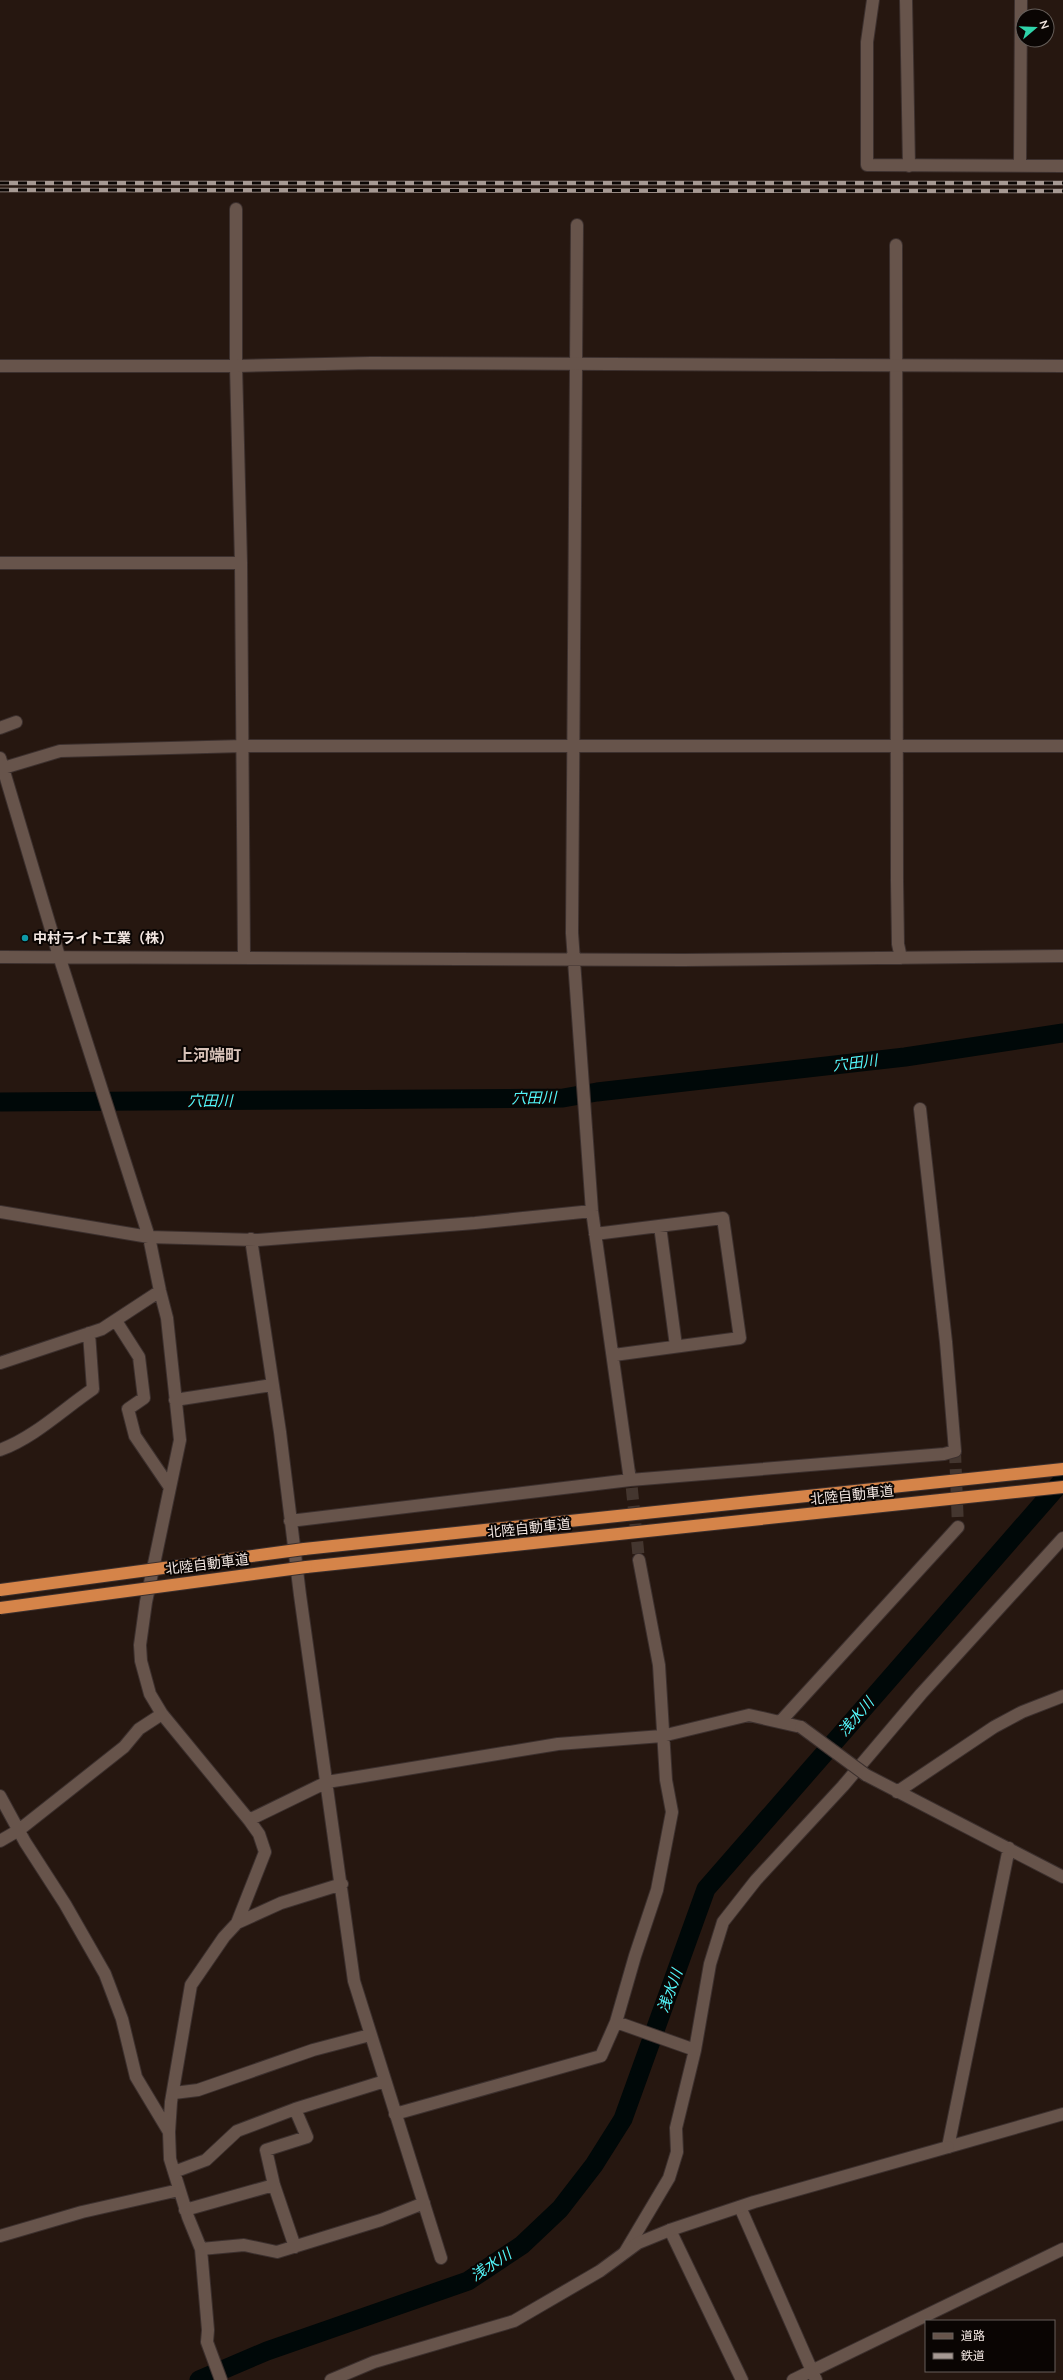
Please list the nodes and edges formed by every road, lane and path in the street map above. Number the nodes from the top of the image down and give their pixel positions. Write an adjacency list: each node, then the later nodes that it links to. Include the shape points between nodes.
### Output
1 (873, 0): 4 (street, via 867,42 867,165)
2 (906, 0): 4 (street)
3 (1021, 0): 5 (street)
4 (909, 166): 5 (street)
5 (1020, 166): 6 (street)
6 (1063, 166)
7 (236, 209): 13 (street)
8 (577, 225): 10 (street)
9 (896, 245): 11 (street)
10 (576, 364): 11 (street); 13 (street, via 371,363); 21 (street)
11 (897, 365): 14 (street); 22 (street)
12 (0, 366): 13 (street)
13 (236, 366): 16 (street)
14 (1063, 366)
15 (0, 563): 16 (street)
16 (241, 563): 19 (street)
17 (16, 722): 18 (street)
18 (0, 728)
19 (243, 746): 21 (street); 23 (street, via 60,751); 27 (street)
20 (1063, 746): 22 (street)
21 (572, 747): 22 (street); 29 (street, via 571,886)
22 (897, 747): 28 (street, via 898,936)
23 (1, 766): 24 (street)
24 (59, 956): 26 (street); 27 (street); 35 (street)
25 (1063, 956): 28 (street)
26 (0, 957)
27 (244, 957): 29 (street)
28 (901, 958): 29 (street)
29 (574, 959): 31 (street)
30 (920, 1109): 48 (street, via 956,1451)
31 (592, 1211): 34 (street); 36 (street, via 475,1223)
32 (0, 1212): 35 (street)
33 (660, 1226): 34 (street); 40 (street); 40 (street, via 723,1218 740,1338)
34 (595, 1234): 41 (street)
35 (149, 1237): 36 (street); 37 (street)
36 (251, 1239): 43 (street)
37 (160, 1291): 38 (street); 44 (street, via 167,1318)
38 (116, 1320): 39 (street); 49 (street, via 139,1357 144,1398 128,1409 135,1436)
39 (89, 1334): 42 (street); 45 (street, via 93,1389 35,1433)
40 (676, 1346): 41 (street)
41 (614, 1355): 48 (street)
42 (0, 1364)
43 (272, 1385): 44 (street); 51 (street)
44 (176, 1400): 49 (street, via 180,1440)
45 (0, 1450)
46 (630, 1467): 48 (street)
47 (1063, 1469): 55 (highway, 北陸自動車道, bridge, via 304,1549)
48 (630, 1480): 51 (street)
49 (169, 1486): 58 (street, via 140,1645 141,1661 150,1694)
50 (1063, 1487): 56 (highway, 北陸自動車道, bridge, via 306,1567)
51 (290, 1521): 61 (street)
52 (958, 1527): 59 (street)
53 (1063, 1538): 73 (street, via 921,1694 729,1913 723,1922 710,1964)
54 (639, 1560): 60 (street, via 659,1665)
55 (0, 1590)
56 (0, 1608)
57 (1063, 1696): 62 (street, via 1022,1712 994,1727)
58 (162, 1714): 64 (street); 65 (street, via 139,1729 124,1747)
59 (780, 1722): 60 (street, via 749,1715); 62 (street, bridge, via 801,1727 866,1774)
60 (662, 1736): 61 (street, via 558,1744); 71 (street, via 672,1812 657,1890 635,1956)
61 (327, 1782): 64 (street); 69 (street)
62 (897, 1792): 67 (street)
63 (0, 1796): 65 (street)
64 (248, 1820): 70 (street, via 259,1834 265,1852)
65 (19, 1830): 66 (street); 79 (street, via 105,1974 122,2019 136,2077)
66 (0, 1841)
67 (1009, 1848): 68 (street); 80 (street)
68 (1063, 1877)
69 (342, 1884): 70 (street, via 281,1903); 72 (street, via 354,1981)
70 (237, 1923): 75 (street, via 224,1937 191,1985)
71 (621, 2023): 73 (street); 77 (street, via 601,2056)
72 (370, 2035): 74 (street); 75 (street, via 313,2050 198,2090)
73 (695, 2050): 92 (street, via 676,2128 677,2152 669,2178)
74 (385, 2081): 76 (street); 77 (street)
75 (174, 2093): 79 (street)
76 (296, 2109): 81 (street, via 237,2131 206,2160); 82 (street, via 307,2138 266,2150)
77 (395, 2114): 84 (street)
78 (1063, 2114): 80 (street)
79 (169, 2132): 81 (street, via 170,2159)
80 (948, 2147): 85 (street)
81 (174, 2172): 83 (street)
82 (274, 2185): 86 (street); 89 (street)
83 (179, 2190): 86 (street); 88 (street, via 82,2212)
84 (424, 2203): 89 (street, via 381,2220); 93 (street)
85 (740, 2207): 87 (street); 94 (street)
86 (185, 2210): 90 (street)
87 (670, 2230): 92 (street, via 638,2243); 97 (street)
88 (0, 2236)
89 (296, 2247): 90 (street, via 277,2252 244,2245)
90 (201, 2249): 95 (street, via 207,2342)
91 (1063, 2249): 94 (street)
92 (625, 2252): 96 (street, via 580,2283 514,2321 374,2362)
93 (441, 2258)
94 (814, 2376): 98 (street)
95 (221, 2380)
96 (331, 2380)
97 (742, 2380)
98 (793, 2380)

